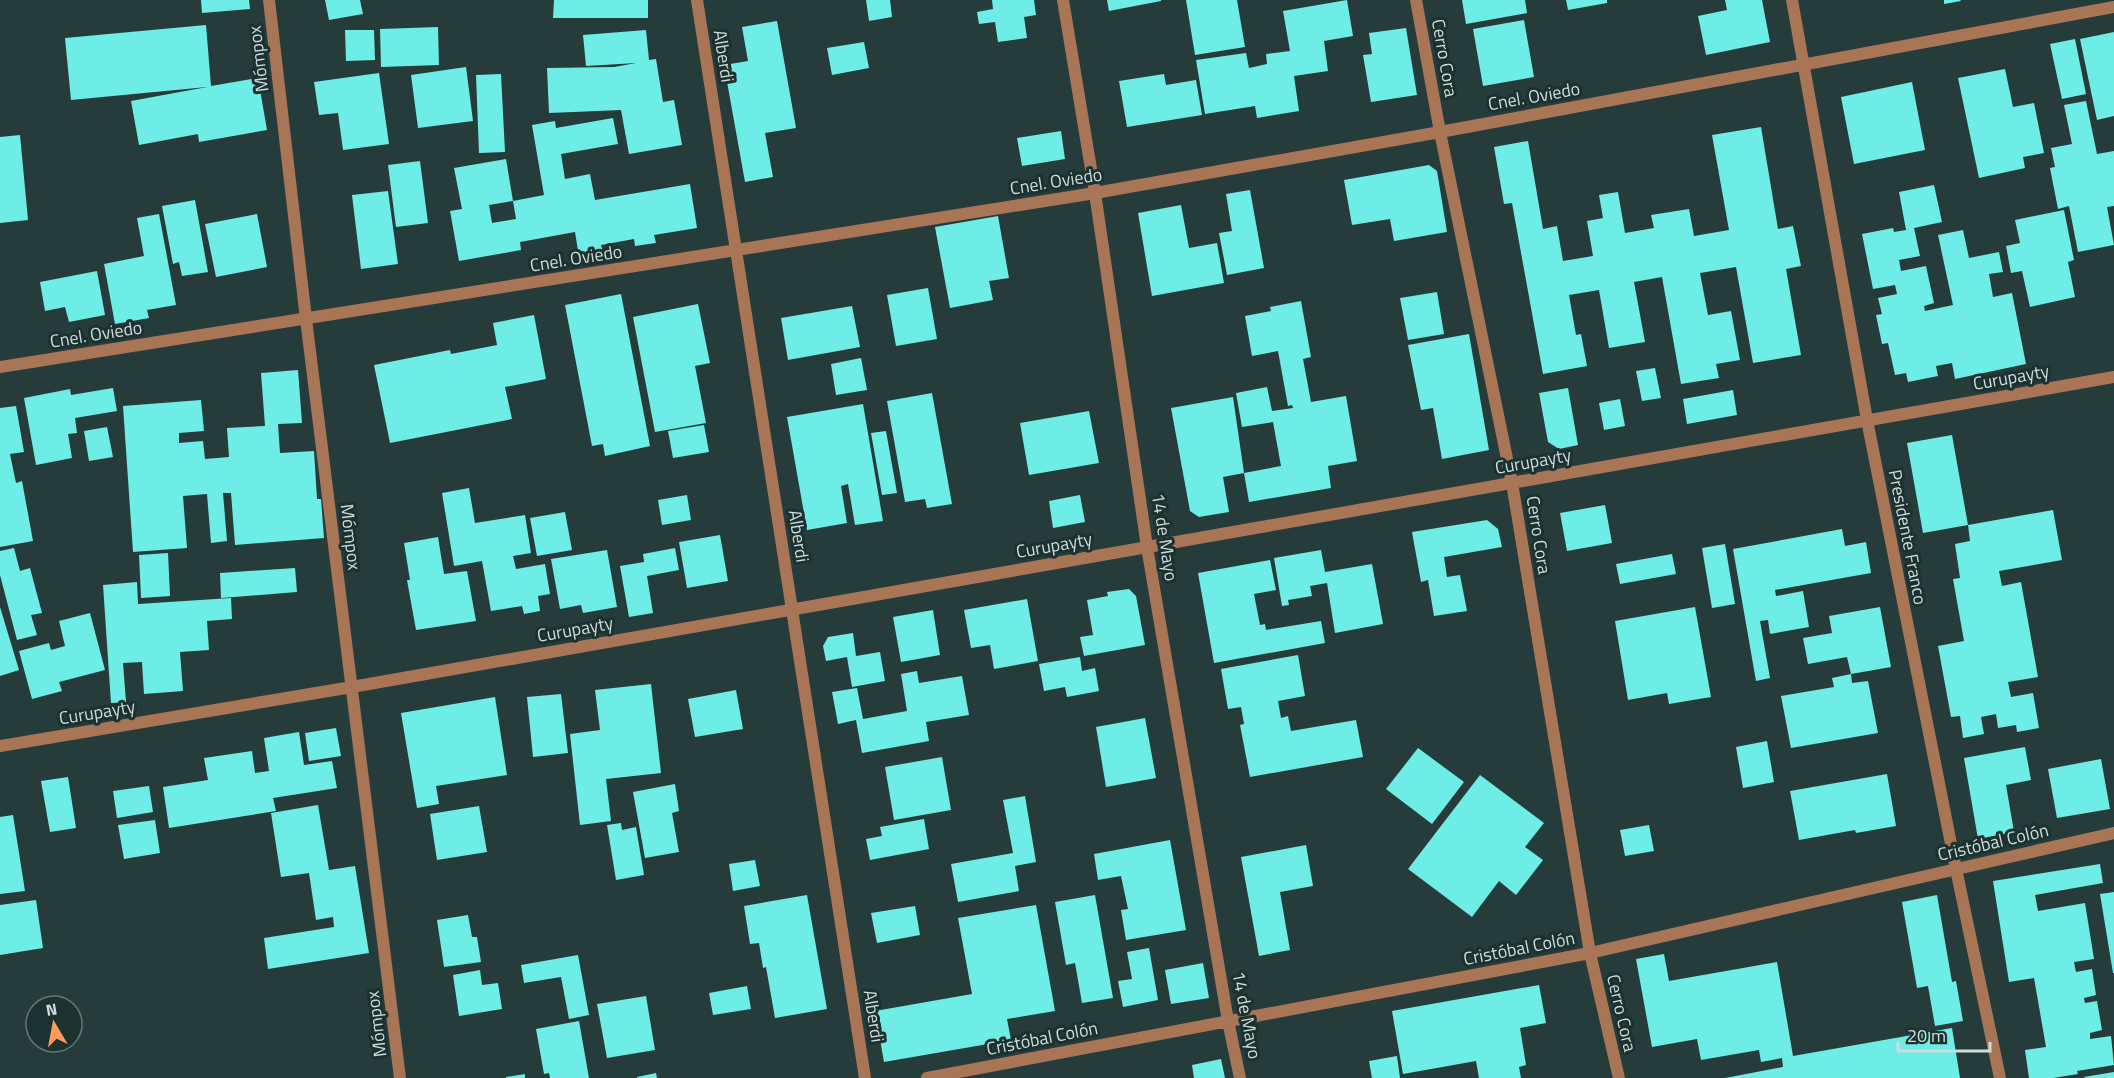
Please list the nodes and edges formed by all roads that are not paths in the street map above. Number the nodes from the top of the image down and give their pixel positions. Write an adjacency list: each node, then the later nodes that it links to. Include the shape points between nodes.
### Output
1 (269, 0): 11 (street, Mómpox)
2 (697, 0): 10 (street, Alberdi)
3 (1063, 0): 9 (street, 14 de Mayo)
4 (1416, 0): 8 (street, Cerro Cora)
5 (1792, 0): 7 (street, Presidente Franco)
6 (2114, 7): 7 (street, Cnel. Oviedo)
7 (1804, 64): 8 (street, Cnel. Oviedo); 14 (street, Presidente Franco)
8 (1440, 132): 9 (street, Cnel. Oviedo); 15 (street, Cerro Cora)
9 (1095, 193): 10 (street, Cnel. Oviedo); 16 (street, 14 de Mayo)
10 (736, 251): 11 (street, Cnel. Oviedo); 17 (street, Alberdi)
11 (306, 319): 12 (street, Cnel. Oviedo); 18 (street, Mómpox)
12 (0, 367)
13 (2114, 377): 14 (street, Curupayty)
14 (1867, 420): 15 (street, Curupayty); 21 (street, Presidente Franco)
15 (1512, 483): 16 (street, Curupayty); 22 (street, Cerro Cora)
16 (1148, 547): 17 (street, Curupayty); 23 (street, 14 de Mayo)
17 (792, 609): 18 (street, Curupayty); 25 (street, Alberdi)
18 (352, 687): 19 (street, Curupayty); 24 (street, Mómpox)
19 (0, 746)
20 (2114, 833): 21 (street, Cristóbal Colón)
21 (1956, 869): 22 (street, Cristóbal Colón); 29 (street, Presidente Franco)
22 (1590, 952): 23 (street, Cristóbal Colón); 28 (street, Cerro Cora)
23 (1228, 1021): 26 (street, Cristóbal Colón); 27 (street, 14 de Mayo)
24 (400, 1078)
25 (865, 1078)
26 (927, 1078)
27 (1240, 1078)
28 (1619, 1078)
29 (2000, 1078)

